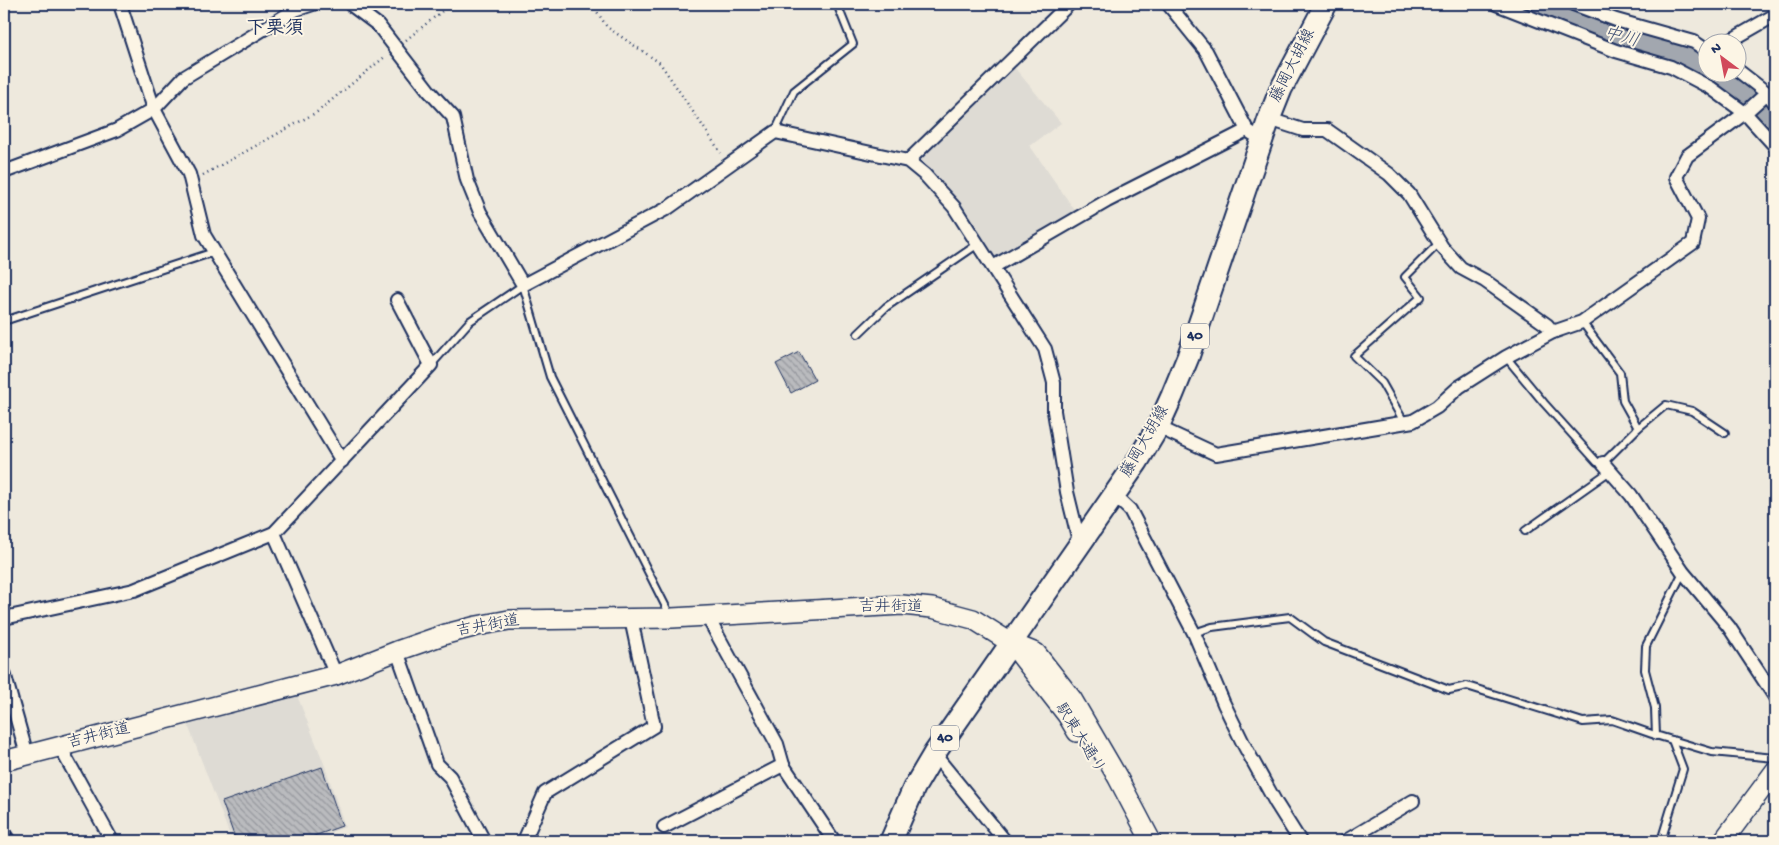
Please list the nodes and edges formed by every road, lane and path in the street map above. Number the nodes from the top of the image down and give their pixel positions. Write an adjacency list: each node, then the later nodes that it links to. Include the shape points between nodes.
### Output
1 (120, 4): 18 (street)
2 (313, 4): 18 (street, via 295,10 183,78)
3 (350, 4): 15 (street, via 378,25)
4 (451, 4): 15 (path)
5 (592, 4): 25 (path, via 607,27 660,63)
6 (837, 4): 21 (lane, via 853,44 794,91)
7 (1068, 4): 24 (street)
8 (1168, 4): 22 (street, via 1206,51)
9 (1326, 4): 20 (main road, 藤岡大胡線 / 40)
10 (1496, 4): 19 (street, via 1616,51 1671,67 1711,88)
11 (1572, 4): 14 (street)
12 (1775, 15): 13 (street)
13 (1745, 32)
14 (1696, 43)
15 (396, 48): 27 (path, via 317,112); 32 (street, via 453,117 467,180 480,212)
16 (1746, 77): 17 (street)
17 (1771, 98): 19 (street)
18 (154, 109): 26 (street, via 117,130); 27 (street)
19 (1745, 113): 23 (street); 35 (street, via 1686,156 1676,177 1698,219 1693,243)
20 (1269, 119): 22 (main road, 藤岡大胡線 / 40); 28 (street, via 1303,130 1327,130 1389,174 1409,194)
21 (775, 132): 24 (street); 25 (street)
22 (1254, 135): 31 (street, via 1107,201); 41 (main road, 藤岡大胡線 / 40, via 1188,357)
23 (1775, 146)
24 (908, 161): 29 (street, via 954,207)
25 (729, 165): 32 (street, via 668,208)
26 (4, 172)
27 (191, 182): 30 (street, via 204,235)
28 (1439, 243): 36 (street, via 1461,268 1532,314); 40 (lane, via 1405,277 1421,297 1354,356 1382,383)
29 (978, 244): 31 (street); 37 (lane, via 886,307)
30 (214, 252): 34 (lane); 44 (street)
31 (993, 267): 49 (street, via 1045,349 1054,383 1054,411 1067,492)
32 (523, 285): 39 (lane, via 470,321); 53 (lane, via 550,377)
33 (397, 300): 39 (street)
34 (4, 321)
35 (1582, 322): 36 (street); 42 (lane, via 1620,373 1622,401)
36 (1553, 332): 38 (street)
37 (858, 334)
38 (1506, 358): 40 (street, via 1459,387 1438,407 1413,421); 45 (lane, via 1597,462)
39 (431, 365): 44 (street)
40 (1404, 422): 41 (street, via 1216,454)
41 (1158, 427): 46 (main road, 藤岡大胡線 / 40)
42 (1638, 428): 43 (lane, via 1666,406 1692,411); 45 (lane)
43 (1725, 433)
44 (342, 461): 48 (street)
45 (1606, 467): 47 (lane); 50 (street, via 1631,495)
46 (1114, 495): 49 (main road, 藤岡大胡線 / 40); 55 (street, via 1130,510)
47 (1525, 532)
48 (274, 533): 52 (street, via 134,590); 59 (street)
49 (1080, 545): 56 (main road, 藤岡大胡線 / 40)
50 (1683, 572): 60 (street, via 1730,627); 61 (lane, via 1646,646 1645,670 1655,708)
51 (707, 616): 53 (main road, 吉井街道); 56 (main road, 吉井街道, via 902,605 932,608 973,619); 68 (street, via 777,744)
52 (4, 618)
53 (672, 618): 54 (main road, 吉井街道)
54 (631, 619): 57 (main road, 吉井街道, via 509,620 446,634); 75 (street, via 654,726 545,793)
55 (1194, 633): 61 (lane, via 1212,627 1290,617 1324,642 1449,690 1467,686 1583,722 1612,720); 81 (street, via 1244,745)
56 (1011, 642): 64 (main road, 藤岡大胡線 / 40); 79 (main road, 駅東大通り, via 1067,715); 80 (main road, via 1036,653 1072,699)
57 (397, 651): 59 (main road, 吉井街道); 74 (street, via 437,764 450,777)
58 (4, 673): 65 (street)
59 (336, 675): 63 (main road, 吉井街道)
60 (1775, 697)
61 (1656, 736): 62 (lane)
62 (1672, 740): 66 (lane, via 1712,752); 83 (lane, via 1683,769)
63 (60, 747): 65 (main road, 吉井街道); 73 (street)
64 (934, 754): 77 (main road, 藤岡大胡線 / 40, via 914,788); 78 (street)
65 (27, 755): 67 (main road, 吉井街道)
66 (1775, 758)
67 (4, 760)
68 (783, 765): 71 (street); 76 (street)
69 (1775, 771): 72 (main road)
70 (1413, 801): 82 (street)
71 (664, 827)
72 (1729, 839)
73 (112, 841)
74 (484, 841)
75 (524, 841)
76 (834, 841)
77 (891, 841)
78 (1005, 841)
79 (1138, 841)
80 (1152, 841)
81 (1300, 841)
82 (1346, 841)
83 (1661, 841)

